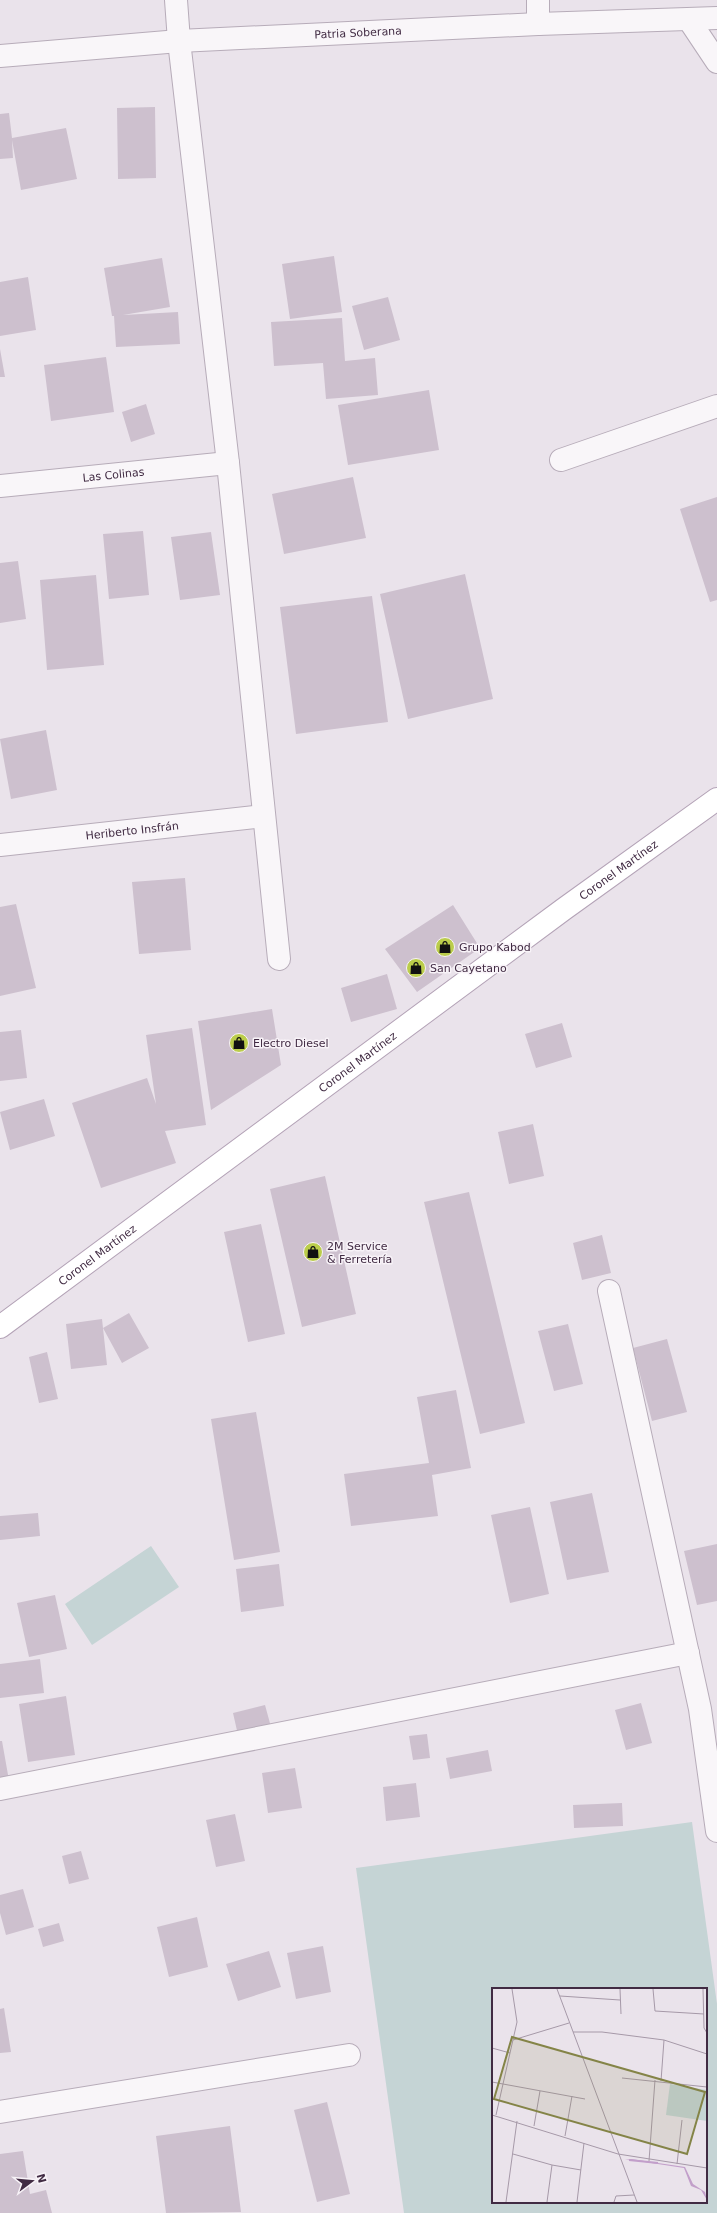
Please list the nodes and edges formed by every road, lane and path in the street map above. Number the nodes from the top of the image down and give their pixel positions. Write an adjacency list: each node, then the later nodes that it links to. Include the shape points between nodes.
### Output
1 (176, 0): 6 (street)
2 (538, 0): 5 (street)
3 (717, 18): 4 (street, Patria Soberana)
4 (689, 20): 5 (street, Patria Soberana); 8 (street)
5 (538, 24): 6 (street, Patria Soberana)
6 (179, 41): 7 (street, Patria Soberana); 11 (street)
7 (0, 56)
8 (717, 62)
9 (717, 406): 10 (street)
10 (561, 460)
11 (228, 463): 12 (street, Las Colinas); 14 (street)
12 (0, 486)
13 (717, 799): 18 (main road, Coronel Martínez, via 564,909)
14 (264, 816): 15 (street, Heriberto Insfrán); 16 (street)
15 (0, 844)
16 (279, 959)
17 (609, 1291): 19 (street)
18 (0, 1327)
19 (688, 1653): 20 (street); 21 (street)
20 (708, 1708): 22 (street)
21 (0, 1790)
22 (717, 1831)
23 (349, 2055): 24 (street)
24 (0, 2112)

